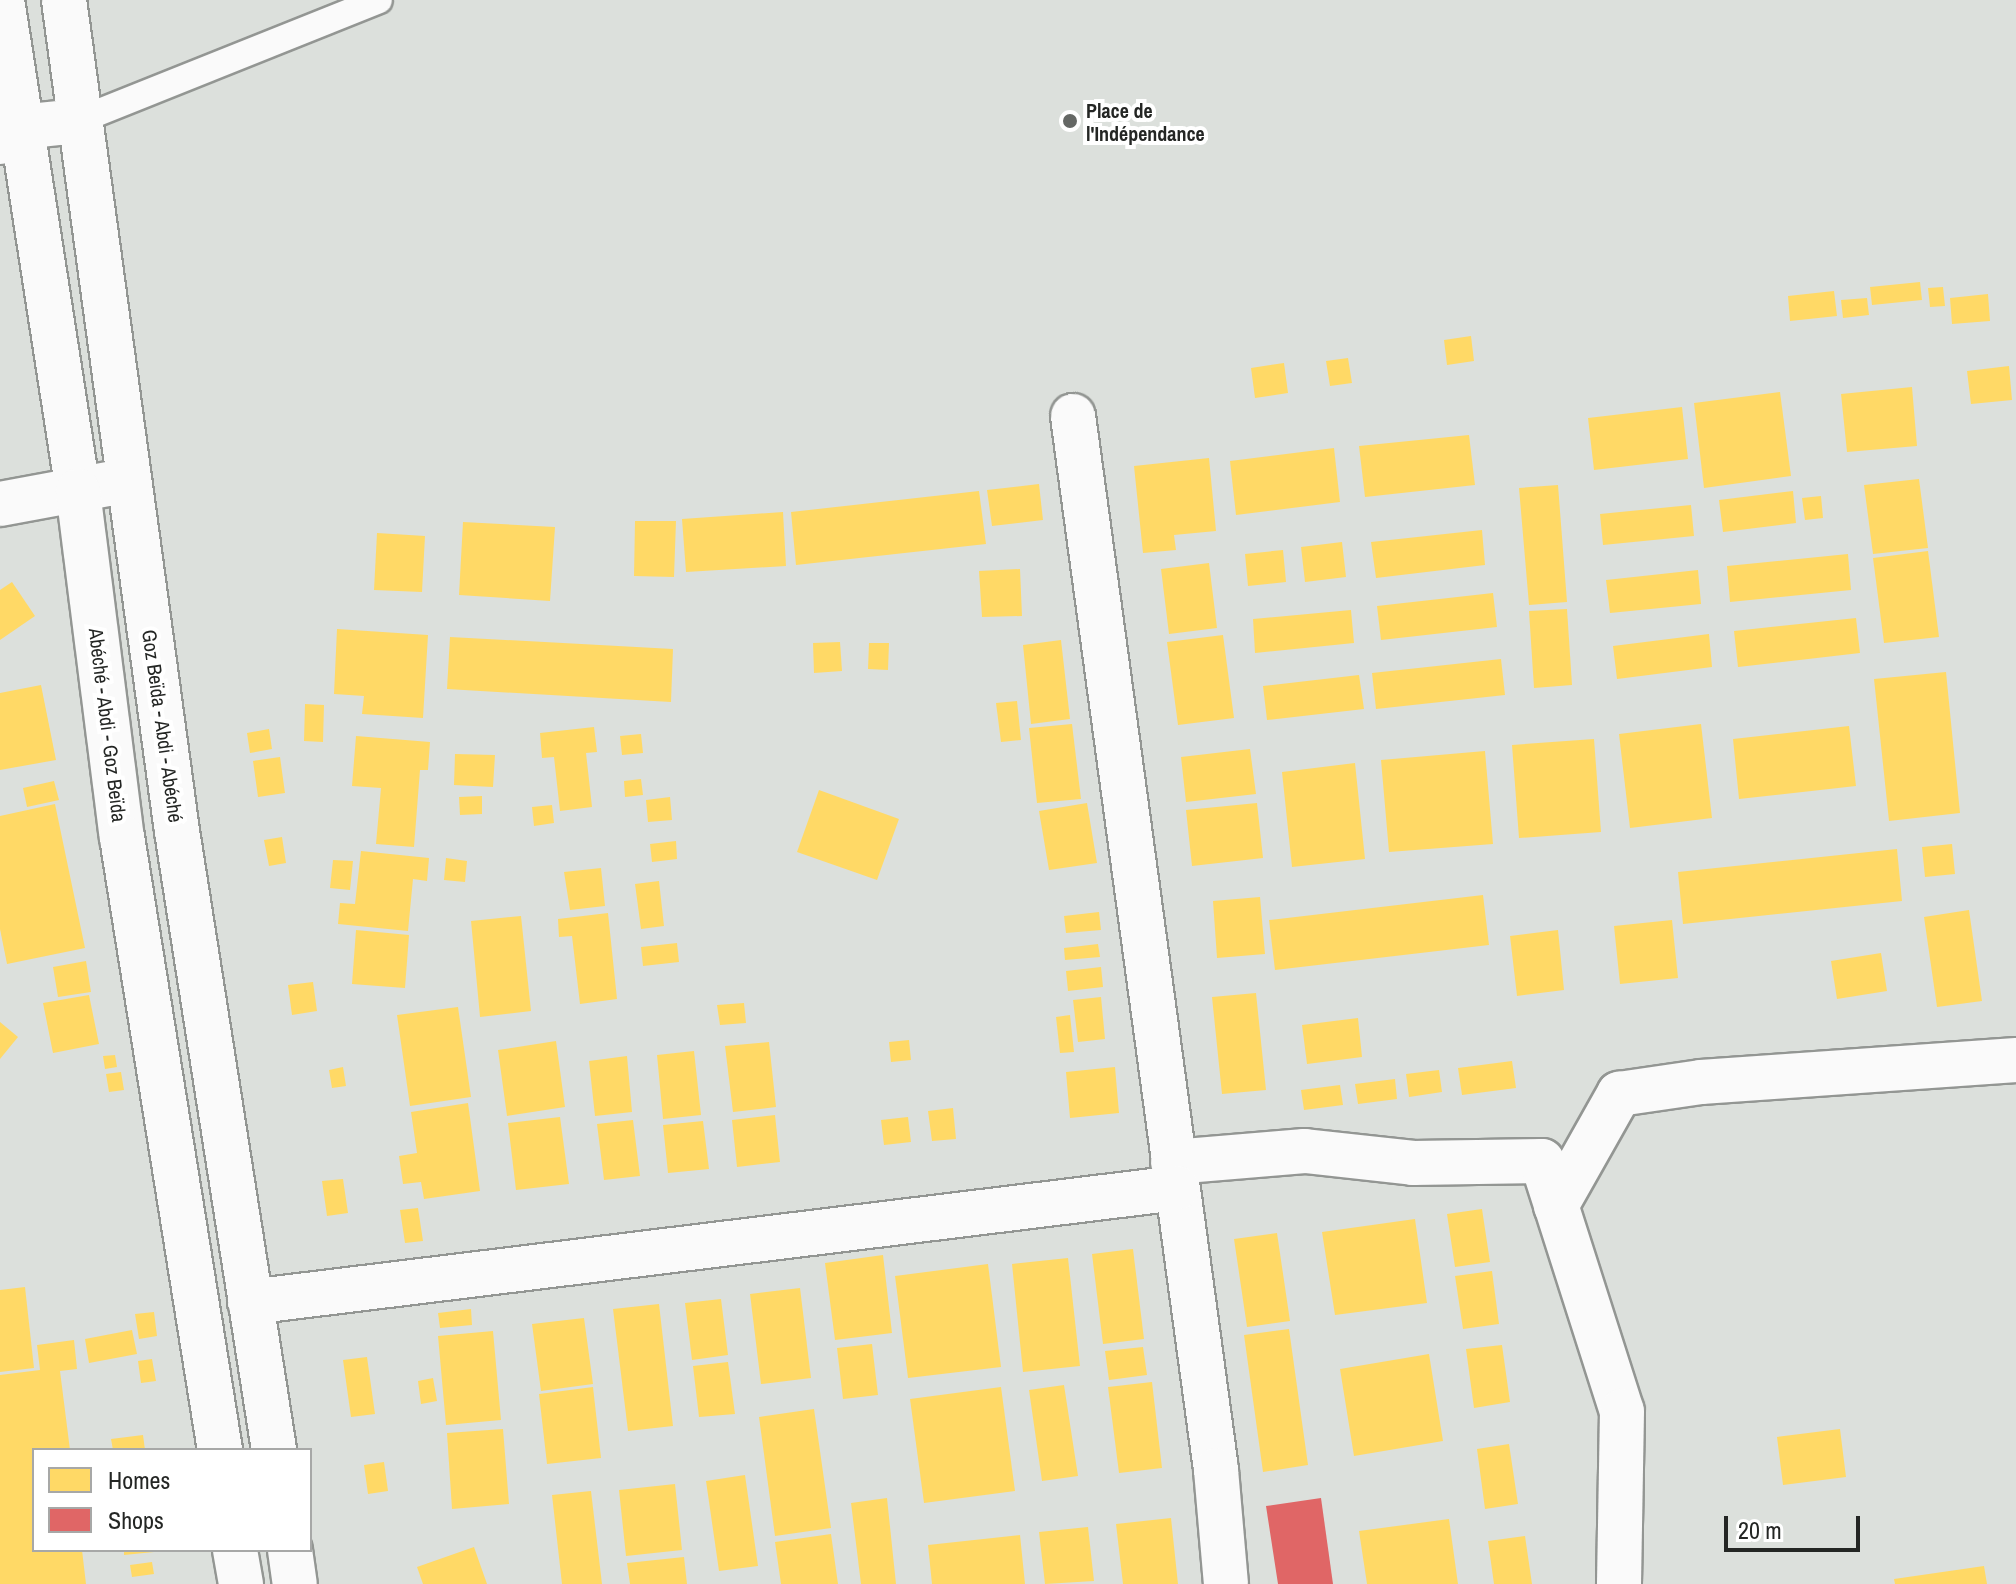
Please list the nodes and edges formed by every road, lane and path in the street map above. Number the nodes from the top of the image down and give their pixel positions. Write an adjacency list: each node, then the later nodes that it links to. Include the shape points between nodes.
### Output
1 (2, 0): 5 (street, Abéché - Abdi - Goz Beïda)
2 (64, 0): 4 (street, Goz Beïda - Abdi - Abéché)
3 (379, 0): 4 (lane)
4 (77, 121): 5 (street); 7 (street, Goz Beïda - Abdi - Abéché)
5 (10, 134): 8 (street, Abéché - Abdi - Goz Beïda)
6 (1073, 416): 11 (street)
7 (129, 480): 8 (street); 12 (street, Goz Beïda - Abdi - Abéché)
8 (78, 491): 9 (street); 13 (street, Abéché - Abdi - Goz Beïda, via 122,837)
9 (0, 504)
10 (2016, 1060): 14 (street, via 1701,1082 1619,1094)
11 (1175, 1175): 14 (street, via 1305,1151 1413,1163 1542,1161); 15 (street); 22 (street)
12 (231, 1178): 13 (street); 15 (street, Goz Beïda - Abdi - Abéché)
13 (179, 1187): 16 (street, Abéché - Abdi - Goz Beïda)
14 (1556, 1206): 23 (street, via 1622,1411)
15 (250, 1302): 17 (street, Goz Beïda - Abdi - Abéché)
16 (220, 1448)
17 (274, 1448)
18 (235, 1552): 20 (street)
19 (290, 1552): 21 (street)
20 (241, 1584)
21 (295, 1584)
22 (1226, 1584)
23 (1619, 1584)

